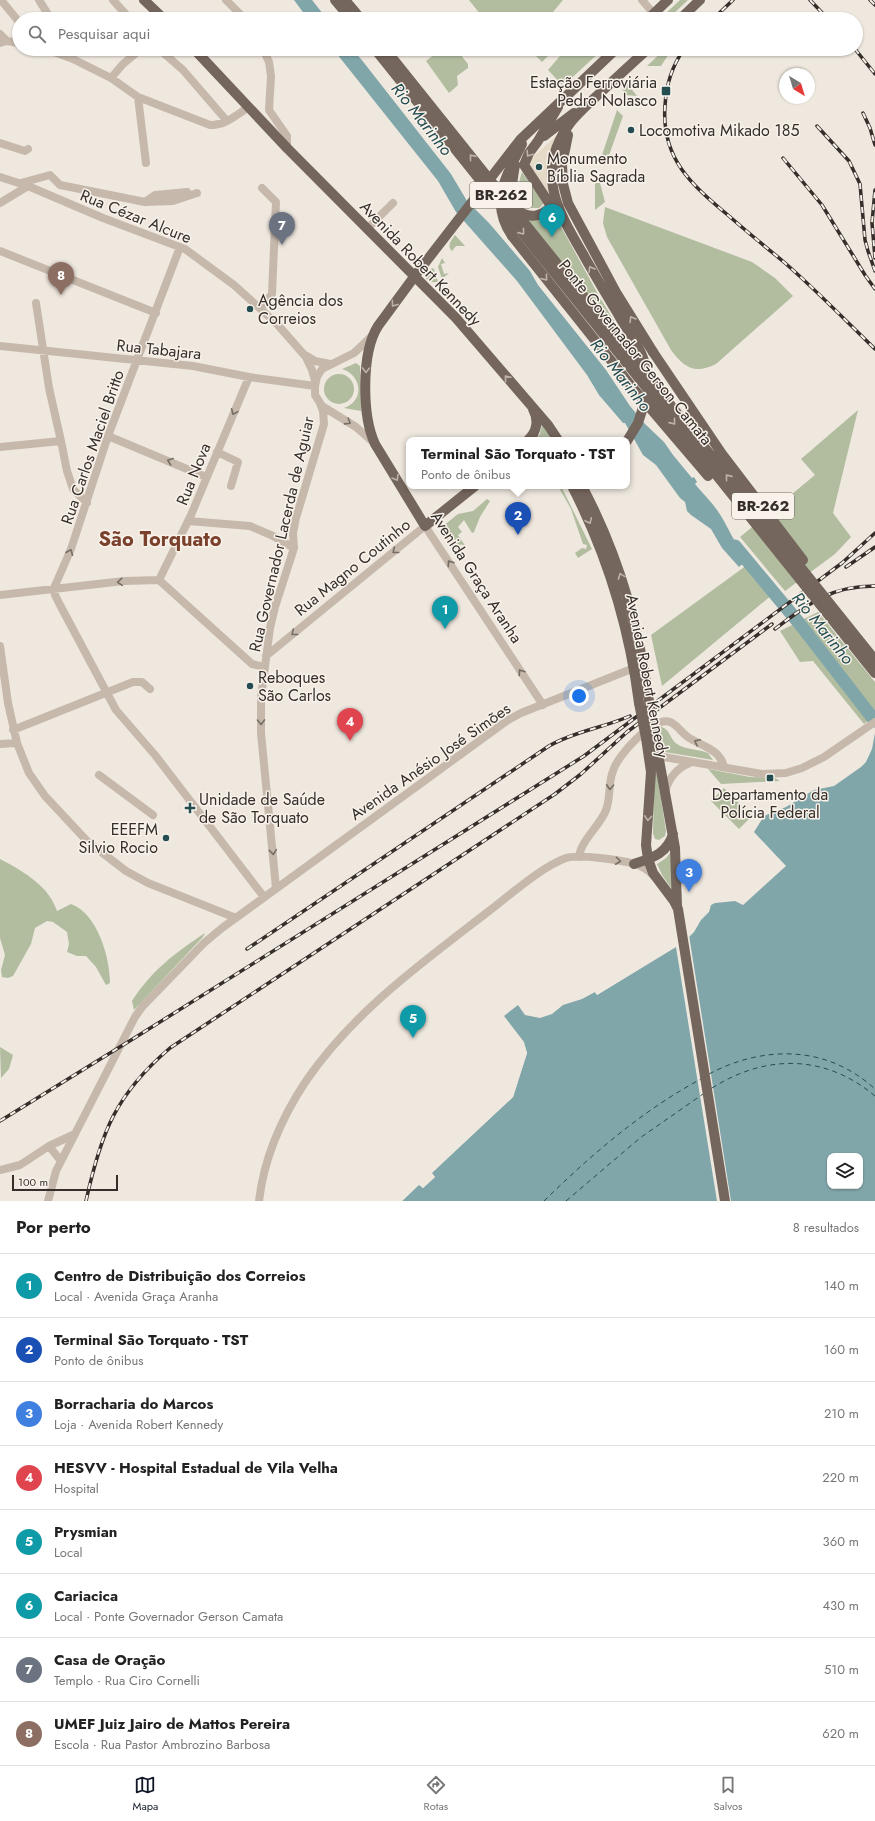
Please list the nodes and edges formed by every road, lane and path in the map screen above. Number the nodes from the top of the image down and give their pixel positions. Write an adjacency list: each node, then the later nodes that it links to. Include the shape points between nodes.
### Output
1 (1, 0): 20 (street)
2 (39, 0): 11 (street)
3 (113, 0): 12 (street)
4 (144, 0): 13 (main road)
5 (226, 0): 14 (street)
6 (336, 0): 15 (main road)
7 (345, 0): 16 (main road)
8 (642, 0): 17 (street)
9 (700, 0): 19 (main road)
10 (665, 2): 18 (main road)
11 (47, 12)
12 (124, 12)
13 (157, 12)
14 (238, 12)
15 (345, 12)
16 (354, 12)
17 (650, 12)
18 (657, 12)
19 (687, 12)
20 (12, 13)
21 (0, 34): 22 (street)
22 (4, 42)
23 (65, 56): 33 (street)
24 (71, 56): 33 (street)
25 (133, 56): 34 (street)
26 (167, 56): 40 (street, via 184,70)
27 (201, 56): 39 (main road, Avenida Robert Kennedy)
28 (266, 56): 44 (street, via 271,76 269,110 287,136)
29 (381, 56): 93 (main road, Ponte Governador Gerson Camata, one-way to 93, bridge)
30 (391, 56): 101 (main road, Ponte Governador Gerson Camata, one-way to 30, bridge)
31 (608, 56): 36 (main road, BR-262)
32 (640, 56): 37 (main road, BR-262)
33 (73, 59): 34 (street)
34 (112, 78): 35 (street)
35 (138, 97): 40 (street, via 210,124 218,125); 47 (street)
36 (564, 97): 41 (main road, BR-262); 42 (main road)
37 (591, 102): 38 (main road, BR-262); 42 (main road, via 569,116)
38 (583, 109): 53 (main road, via 564,132 556,150 552,169); 101 (main road, BR-262, one-way to 38, bridge, via 722,454 653,352 613,287 572,212 565,194 562,175 564,149 573,125)
39 (251, 110): 40 (street); 44 (main road, Avenida Robert Kennedy)
40 (227, 121)
41 (533, 127): 46 (main road, BR-262); 60 (main road, Avenida Graça Aranha, via 509,154)
42 (538, 142): 53 (main road, one-way to 53, via 524,165 549,203)
43 (0, 143): 45 (street, via 25,151)
44 (287, 148): 57 (main road, Avenida Robert Kennedy)
45 (28, 149)
46 (516, 155): 53 (main road, via 513,191 518,209 525,214 537,216 546,212); 93 (main road, BR-262, one-way to 93, bridge, via 505,178 500,201 502,216 512,236 664,426)
47 (146, 163)
48 (0, 177): 49 (street, Rua Cézar Alcure)
49 (24, 185): 54 (street, via 52,175 60,185); 55 (street); 58 (street, Rua Cézar Alcure)
50 (262, 188): 62 (street, via 276,202 272,294)
51 (187, 192): 54 (street, via 155,195)
52 (197, 193): 54 (street, via 173,201)
53 (554, 200): 77 (main road, one-way to 53, via 645,405 648,376 642,353 565,224)
54 (145, 202)
55 (0, 203)
56 (393, 203): 57 (street)
57 (367, 229): 60 (main road, Avenida Robert Kennedy)
58 (180, 247): 62 (street, Rua Cézar Alcure, via 214,269); 63 (street, Rua Carlos Maciel Britto)
59 (0, 251): 63 (street)
60 (414, 277): 64 (main road, Avenida Graça Aranha, one-way to 64); 73 (main road, Avenida Robert Kennedy, one-way to 60, via 471,335)
61 (36, 303): 66 (street)
62 (261, 308): 67 (street, Rua Cézar Alcure)
63 (156, 313): 68 (street, Rua Carlos Maciel Britto)
64 (374, 332): 69 (street, via 366,344 354,353); 79 (main road, Avenida Graça Aranha, one-way to 79, via 367,354 366,380 368,424)
65 (0, 346): 66 (street, Rua Tabajara)
66 (43, 351): 68 (street, Rua Tabajara); 78 (street)
67 (301, 351): 69 (street, Rua Cézar Alcure, via 315,361); 71 (street, Rua Cézar Alcure, via 310,363)
68 (138, 360): 70 (street, Rua Tabajara, via 193,366); 74 (street, Rua Carlos Maciel Britto)
69 (330, 364): 71 (street, via 319,372)
70 (249, 377): 71 (street, Rua Tabajara); 81 (street, Rua Nova, one-way to 81)
71 (315, 384): 72 (street, Rua Governador Lacerda de Aguiar)
72 (320, 403): 79 (street, one-way to 79); 92 (street, Rua Governador Lacerda de Aguiar, via 324,424 296,518)
73 (532, 408): 75 (main road, via 536,426); 76 (main road, Avenida Robert Kennedy)
74 (108, 436): 82 (street, one-way to 74); 88 (street, Rua Carlos Maciel Britto)
75 (531, 437)
76 (556, 437)
77 (630, 437)
78 (61, 441): 80 (street); 88 (street, via 70,483)
79 (375, 444): 91 (main road, Avenida Graça Aranha, one-way to 91)
80 (0, 447)
81 (217, 452): 82 (street, Rua Nova); 83 (street, via 238,462)
82 (206, 477): 90 (street, Rua Nova)
83 (231, 486)
84 (471, 489): 91 (main road, Rua Magno Coutinho)
85 (573, 489): 103 (main road, Avenida Robert Kennedy, one-way to 103, via 614,583)
86 (584, 489): 89 (main road, Avenida Robert Kennedy)
87 (590, 489): 89 (main road)
88 (87, 503): 95 (street, Rua Carlos Maciel Britto, one-way to 88)
89 (591, 504): 110 (main road, Avenida Robert Kennedy, one-way to 89, bridge, via 644,668 628,599 615,560)
90 (188, 521): 92 (street, via 250,526); 94 (street, Rua Nova)
91 (425, 526): 100 (street, Rua Magno Coutinho, one-way to 100); 107 (street, Avenida Graça Aranha, one-way to 91)
92 (294, 548): 100 (street, Rua Governador Lacerda de Aguiar, via 275,607)
93 (792, 570): 104 (main road, Ponte Governador Gerson Camata, bridge)
94 (159, 580): 95 (street, one-way to 95); 102 (street, via 252,664)
95 (54, 588): 96 (street); 98 (street)
96 (43, 589): 97 (street); 98 (street)
97 (0, 595)
98 (58, 601): 106 (street)
99 (0, 646): 109 (street)
100 (266, 656): 102 (street, Rua Governador Lacerda de Aguiar)
101 (875, 659)
102 (264, 667): 124 (street, Rua Governador Lacerda de Aguiar, one-way to 124, via 261,733)
103 (634, 668): 107 (street, Avenida Anésio José Simões); 110 (main road, Avenida Robert Kennedy, bridge, via 639,703)
104 (875, 673)
105 (150, 689): 106 (street, via 142,682 136,681)
106 (107, 692): 109 (street); 125 (street, via 120,715 155,755)
107 (542, 704): 124 (street, Avenida Anésio José Simões, via 500,725)
108 (875, 722): 115 (street, via 824,757 794,771 770,774)
109 (13, 730): 112 (street)
110 (650, 735): 113 (main road, Avenida Robert Kennedy); 121 (main road, Avenida Robert Kennedy, one-way to 121, via 651,772 646,845)
111 (0, 744): 112 (street)
112 (16, 744): 127 (street, via 39,788 96,848 142,880)
113 (658, 756): 114 (street); 117 (main road, Avenida Robert Kennedy)
114 (693, 762): 115 (street); 117 (street, via 675,773)
115 (724, 767): 120 (street, one-way to 120, via 716,753 686,736 674,724 667,721 657,724 632,744 617,762 611,777 607,808 600,823 583,845)
116 (99, 775): 118 (street)
117 (665, 793): 119 (main road)
118 (153, 815)
119 (673, 834): 121 (main road, via 664,850); 126 (main road)
120 (579, 857): 122 (street, one-way to 122); 133 (street, via 561,860 531,878 403,977 350,1028 317,1066 287,1113 272,1149)
121 (648, 859): 122 (main road); 123 (main road, Avenida Robert Kennedy)
122 (634, 864): 123 (street, via 646,869)
123 (657, 879): 126 (main road, Avenida Robert Kennedy)
124 (276, 888): 125 (street, Avenida Anésio José Simões)
125 (264, 898): 127 (street, Avenida Anésio José Simões)
126 (678, 910): 134 (main road)
127 (236, 918): 128 (street, Avenida Anésio José Simões, via 204,944 138,1012)
128 (75, 1134): 129 (street); 130 (street, Avenida Anésio José Simões)
129 (49, 1146): 130 (street); 131 (street, via 20,1165)
130 (61, 1161): 132 (street, Avenida Anésio José Simões, via 53,1178)
131 (0, 1170)
132 (48, 1201)
133 (259, 1201)
134 (725, 1201)

